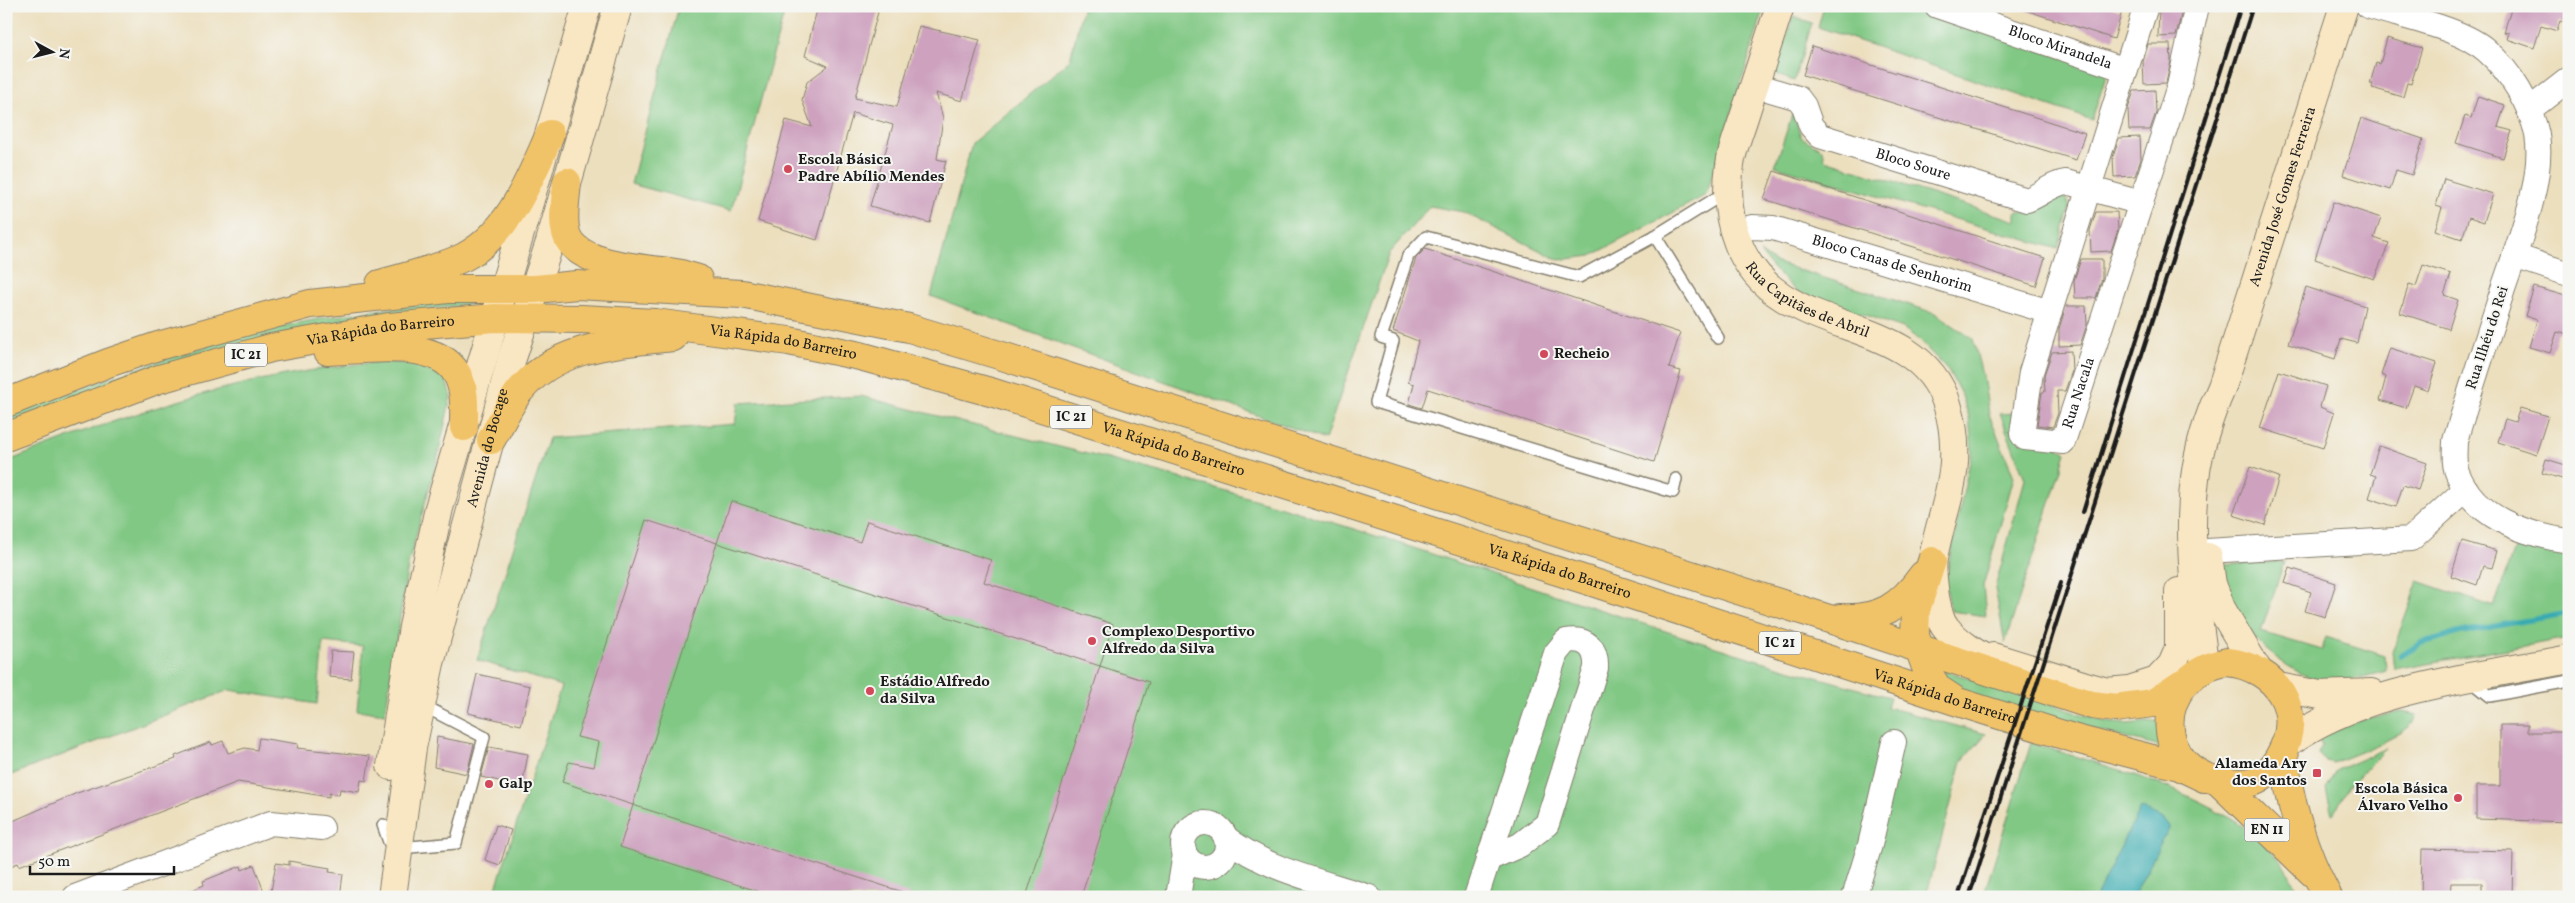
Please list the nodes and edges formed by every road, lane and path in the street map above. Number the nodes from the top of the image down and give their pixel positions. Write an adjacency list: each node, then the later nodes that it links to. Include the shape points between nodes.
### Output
1 (586, 6): 13 (street, Avenida do Bocage)
2 (618, 6): 14 (street, Avenida do Bocage)
3 (1780, 6): 11 (street, Rua Capitães de Abril)
4 (1937, 6): 9 (street, Bloco Mirandela)
5 (2146, 6): 9 (street, Rua Nacala)
6 (2198, 6): 17 (street, Rua Nacala, via 2179,86)
7 (2344, 6): 32 (street, Avenida José Gomes Ferreira)
8 (2368, 6): 12 (street, Rua Ilhéu do Rei, via 2461,35 2487,51 2520,91)
9 (2126, 70): 15 (street, Rua Nacala)
10 (2569, 79): 12 (street)
11 (1754, 86): 15 (street, Bloco Soure, via 1798,98 1811,126 1820,136 2027,200 2039,196 2055,183 2066,182); 16 (street, Rua Capitães de Abril, via 1730,164)
12 (2529, 110): 20 (street, Rua Ilhéu do Rei, via 2537,136 2536,176)
13 (550, 134): 22 (street, Avenida do Bocage); 25 (main road, via 525,190 510,213 490,237 466,256)
14 (567, 182): 23 (street, Avenida do Bocage); 24 (main road, via 567,236 576,248 592,258 629,267 678,273)
15 (2089, 188): 17 (street); 26 (street, Rua Nacala)
16 (1728, 191): 18 (street, Rua Capitães de Abril); 19 (lane)
17 (2141, 203): 26 (street, Rua Nacala, via 2063,442 2025,438 2022,434 2031,372)
18 (1733, 232): 26 (street, Bloco Canas de Senhorim, via 1752,227 1773,228); 42 (street, Rua Capitães de Abril, via 1742,256 1769,289 1809,313 1879,337 1900,348 1937,383 1947,403 1952,424 1954,463)
19 (1655, 236): 30 (lane); 37 (lane, via 1579,277 1426,237 1408,256 1381,337 1393,341 1376,402 1673,492)
20 (2514, 256): 21 (street); 38 (street, Rua Ilhéu do Rei, via 2455,441 2456,470)
21 (2569, 274)
22 (505, 288): 23 (main road); 25 (main road, IC 21, via 448,289); 27 (street, Avenida do Bocage)
23 (535, 289): 24 (main road, IC 21, via 577,285); 28 (street, Avenida do Bocage)
24 (742, 294): 43 (main road, IC 21, via 909,328 999,354)
25 (310, 304): 33 (main road, IC 21, via 158,346)
26 (2050, 312)
27 (495, 318): 28 (main road, Via Rápida do Barreiro); 31 (main road, Via Rápida do Barreiro / IC 21, via 389,327); 34 (street, Avenida do Bocage)
28 (524, 319): 29 (main road, Via Rápida do Barreiro / IC 21, via 655,323); 36 (street, Avenida do Bocage)
29 (729, 331): 36 (main road, via 595,347 565,356 540,372 519,393); 55 (main road, Via Rápida do Barreiro / IC 21, via 860,356 994,393)
30 (1718, 338)
31 (271, 348): 34 (main road, via 312,352 399,349 430,353 446,361 457,373 464,392); 35 (main road, Via Rápida do Barreiro / IC 21, via 159,379)
32 (2222, 386): 39 (street, Avenida José Gomes Ferreira, via 2207,420 2195,477); 41 (street, Avenida José Gomes Ferreira, via 2210,477)
33 (6, 403)
34 (464, 427): 60 (street, Avenida do Bocage, via 425,563)
35 (6, 437)
36 (491, 440): 56 (street, Avenida do Bocage, via 464,531)
37 (1676, 479)
38 (2466, 489): 40 (street, Rua Ilhéu do Rei, via 2478,505 2499,520 2547,538); 41 (street, via 2411,539)
39 (2192, 519): 45 (street, via 2178,564 2179,649 2172,665 2157,681 2129,690 2107,692); 47 (street, Avenida José Gomes Ferreira)
40 (2569, 541)
41 (2208, 551): 48 (street, Avenida José Gomes Ferreira, via 2212,584 2221,608)
42 (1932, 561): 43 (main road, via 1892,608 1859,619); 44 (main road, via 1916,610 1915,636); 45 (street, Rua Capitães de Abril, via 1937,605 1943,624)
43 (1823, 617): 44 (main road, IC 21)
44 (1920, 649): 51 (main road, IC 21); 55 (main road, via 1928,673 1938,689)
45 (1975, 651): 51 (street, Rua Capitães de Abril)
46 (2569, 660): 49 (street)
47 (2205, 668): 48 (main road, EN 11, via 2227,662 2243,663); 52 (main road, EN 11)
48 (2257, 669): 53 (main road, EN 11)
49 (2469, 679): 50 (lane, via 2490,696); 54 (street)
50 (2569, 681)
51 (2021, 682): 52 (main road, IC 21, via 2092,705 2115,708 2153,703)
52 (2182, 684): 59 (main road, EN 11, via 2172,704 2169,725 2174,747 2186,765)
53 (2278, 687): 54 (street, via 2320,695); 58 (main road, EN 11, via 2287,705 2290,724)
54 (2405, 691): 58 (street, via 2321,720)
55 (1955, 701): 59 (main road, Via Rápida do Barreiro / IC 21, via 2076,739 2179,766)
56 (422, 705): 63 (street, Avenida do Bocage, via 412,748); 63 (lane, via 484,737 456,844)
57 (1894, 742): 76 (street)
58 (2285, 746): 59 (main road, EN 11, via 2273,767 2256,781); 68 (main road, EN 11, via 2289,796)
59 (2212, 780): 68 (main road, EN 11)
60 (383, 825): 63 (lane, via 389,842); 70 (street, Avenida do Bocage)
61 (322, 828): 69 (street, via 271,823)
62 (1226, 838): 64 (street, via 1218,826 1197,824 1186,833); 66 (street, via 1226,852); 67 (street)
63 (399, 848): 71 (street, Avenida do Bocage)
64 (1185, 854): 66 (street, via 1195,865); 72 (street)
65 (1488, 860): 65 (street, via 1520,845 1547,824 1596,668 1597,656 1581,641 1566,641 1556,653); 75 (street)
66 (1214, 865): 67 (street, via 1230,862); 73 (street)
67 (1277, 867): 74 (street)
68 (2322, 886)
69 (75, 897)
70 (374, 897)
71 (392, 897)
72 (1178, 897)
73 (1185, 897)
74 (1368, 897)
75 (1476, 897)
76 (1854, 897)

